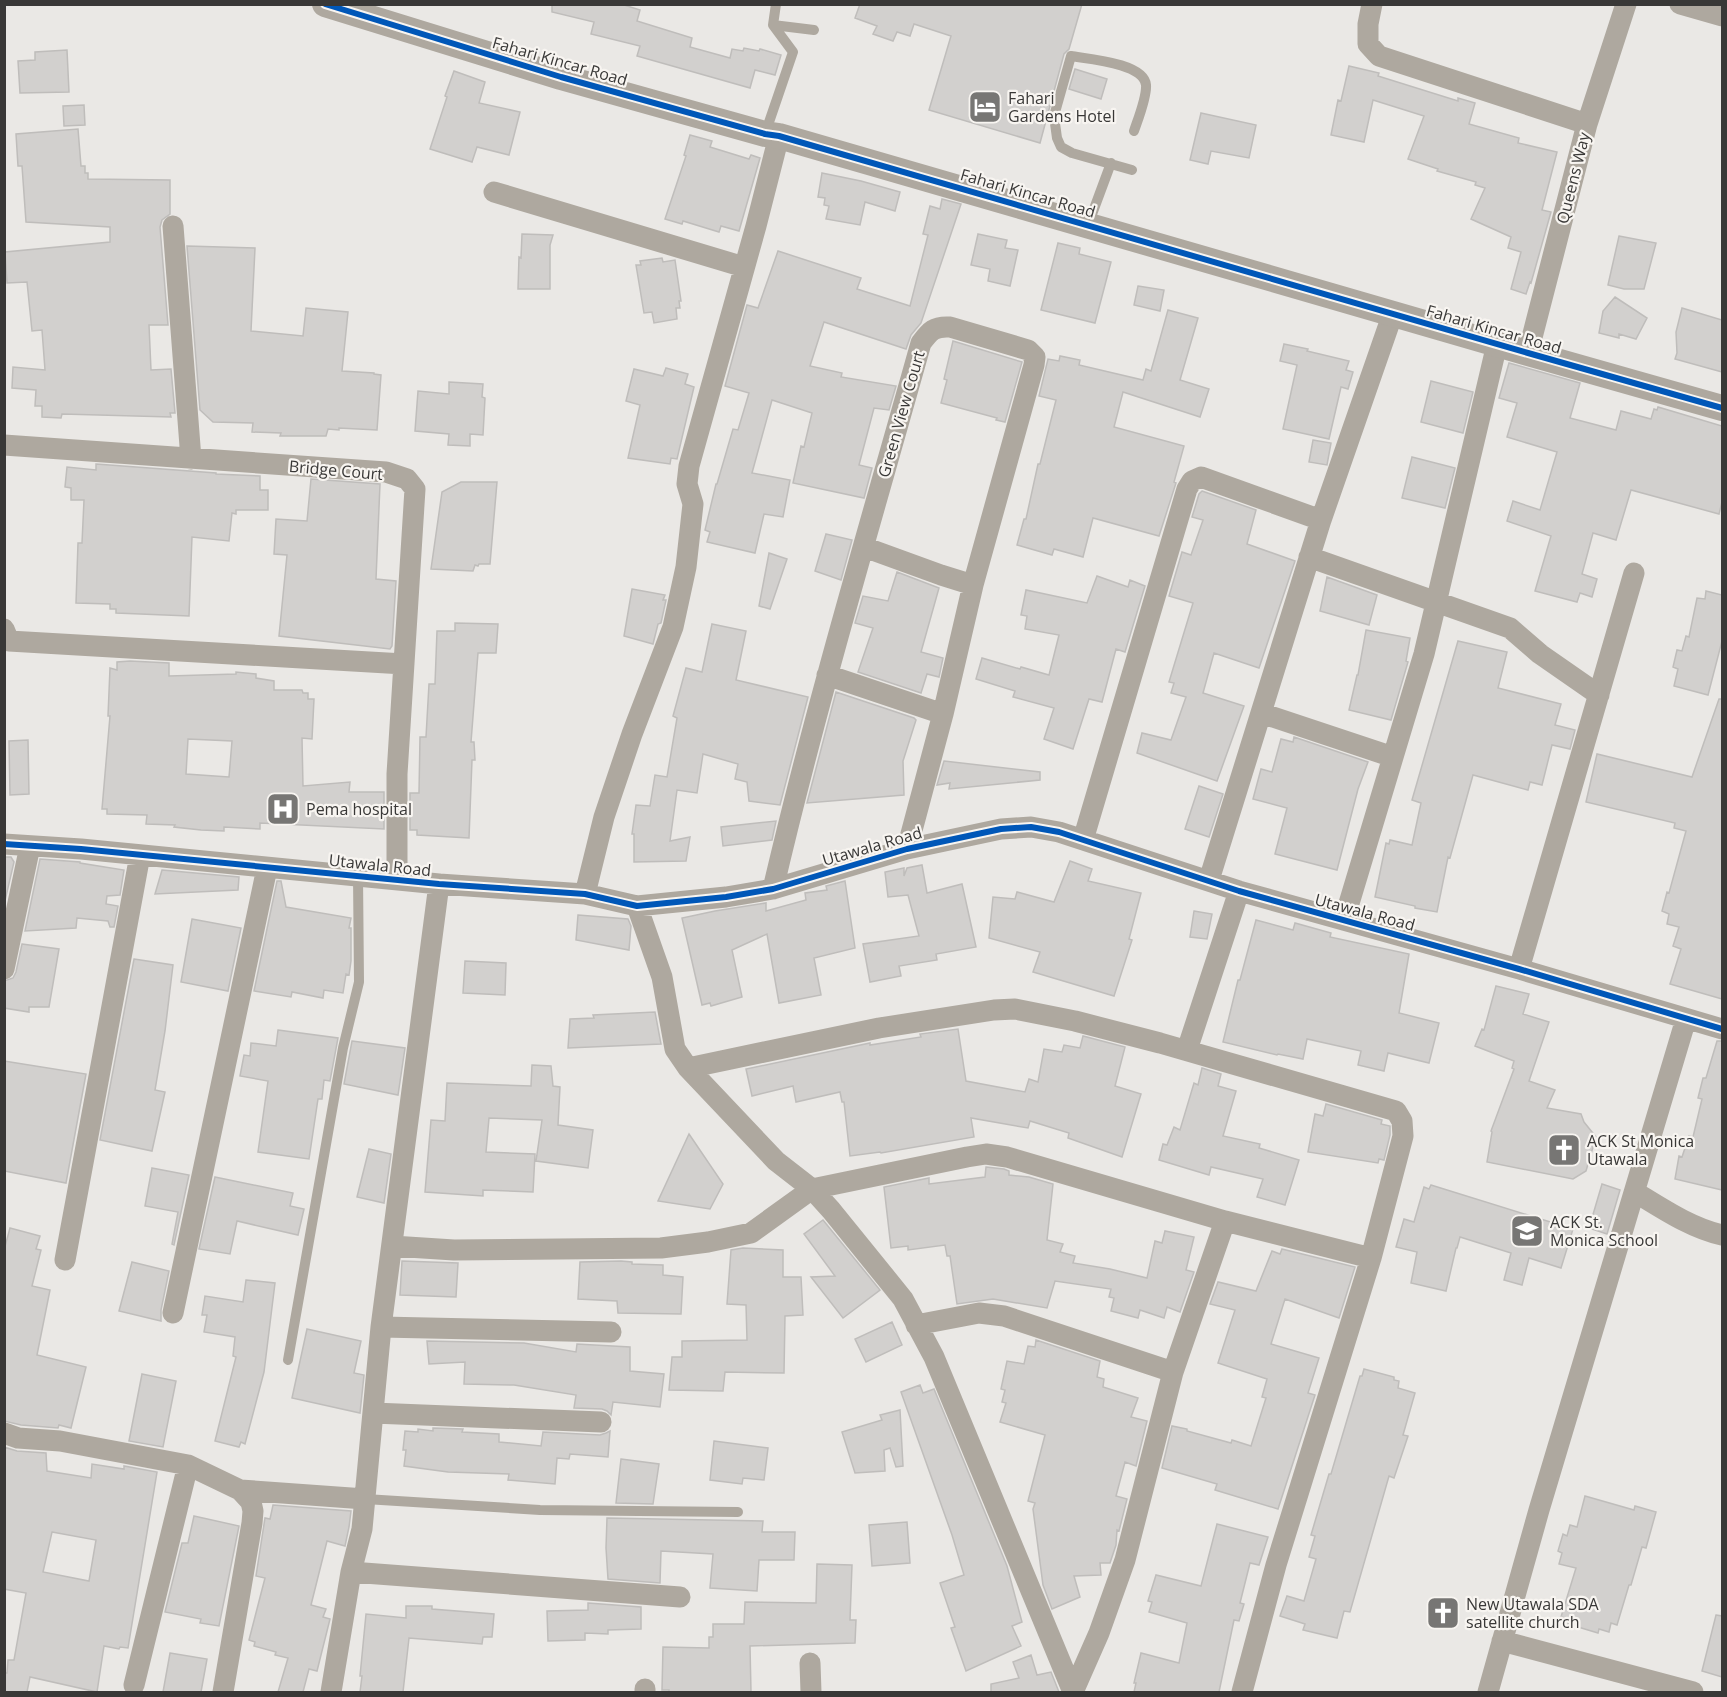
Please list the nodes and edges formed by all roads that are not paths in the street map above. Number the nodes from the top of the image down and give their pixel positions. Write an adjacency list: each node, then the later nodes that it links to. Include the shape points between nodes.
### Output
1 (326, 4): 11 (street, Fahari Kincar Road, via 561,77)
2 (776, 4): 7 (lane)
3 (1372, 4): 9 (street, via 1368,44 1378,56)
4 (1626, 4): 9 (street, Queens Way)
5 (1680, 4): 6 (street)
6 (1722, 15)
7 (773, 25): 8 (lane); 11 (lane, via 793,52)
8 (814, 30)
9 (1587, 124): 20 (street, Queens Way)
10 (1134, 131): 12 (lane, via 1146,87 1144,79 1135,71 1105,61 1071,56 1054,116 1057,138 1061,147 1072,153)
11 (772, 135): 15 (street, Fahari Kincar Road); 17 (street)
12 (1111, 163): 13 (lane); 15 (lane)
13 (1132, 170)
14 (494, 192): 17 (street)
15 (1088, 225): 18 (street, Fahari Kincar Road)
16 (174, 226): 23 (street)
17 (744, 267): 49 (street, via 689,466 687,484 693,504 686,567 673,627 604,817)
18 (1393, 313): 19 (street, Fahari Kincar Road); 24 (street)
19 (1497, 344): 20 (street, Fahari Kincar Road); 29 (street)
20 (1528, 353): 21 (street, Fahari Kincar Road)
21 (1722, 408)
22 (4, 445): 23 (street, Bridge Court)
23 (191, 459): 31 (street, Bridge Court, via 386,472 407,479 416,489)
24 (1321, 520): 26 (street); 37 (street, via 1201,477 1192,481)
25 (864, 547): 28 (street); 28 (street, Green View Court, via 921,343 928,334 939,327 950,327 1028,350 1035,357 1034,364); 32 (street, Green View Court)
26 (1309, 557): 29 (street); 34 (street)
27 (1634, 573): 33 (street)
28 (973, 585): 35 (street, Green View Court)
29 (1436, 602): 33 (street, via 1510,628); 36 (street)
30 (4, 629): 31 (street, via 9,641)
31 (404, 664): 44 (street, Bridge Court, via 397,774)
32 (827, 675): 35 (street); 47 (street, Green View Court)
33 (1599, 695): 53 (street)
34 (1261, 713): 36 (street); 45 (street)
35 (943, 714): 40 (street, Green View Court)
36 (1393, 757): 51 (street)
37 (1083, 840): 40 (street, Utawala Road, via 1031,826); 45 (street, Utawala Road)
38 (4, 844): 39 (street, Utawala Road)
39 (30, 846): 41 (street, Utawala Road); 52 (street)
40 (907, 849): 47 (street, Utawala Road)
41 (140, 855): 42 (street, Utawala Road); 64 (street)
42 (267, 868): 43 (street, Utawala Road); 65 (street)
43 (358, 876): 44 (street, Utawala Road); 69 (lane, via 359,982 343,1048)
44 (397, 880): 46 (street, Utawala Road)
45 (1209, 880): 48 (street, Utawala Road)
46 (439, 885): 49 (street, Utawala Road); 62 (street)
47 (773, 889): 50 (street, Utawala Road)
48 (1239, 891): 51 (street, Utawala Road); 56 (street)
49 (585, 894): 50 (street, Utawala Road)
50 (637, 906): 57 (street, via 662,976 675,1049)
51 (1344, 920): 53 (street, Utawala Road)
52 (4, 969)
53 (1520, 969): 54 (street, Utawala Road)
54 (1686, 1019): 55 (street, Utawala Road); 59 (street)
55 (1722, 1029)
56 (1187, 1050): 57 (street, via 1015,1009 879,1028); 63 (street, via 1396,1111 1402,1121 1403,1136)
57 (688, 1068): 58 (street, via 777,1161)
58 (812, 1190): 60 (street, via 986,1154); 62 (street, via 751,1233 708,1242 639,1249 454,1250); 66 (street, via 903,1299)
59 (1635, 1192): 61 (street, via 1685,1221); 80 (street)
60 (1225, 1221): 63 (street); 70 (street)
61 (1722, 1235)
62 (392, 1246): 67 (street)
63 (1371, 1258): 87 (street, via 1276,1565)
64 (65, 1260)
65 (173, 1313)
66 (916, 1325): 70 (street, via 979,1313 1005,1316); 86 (street, via 934,1357)
67 (381, 1327): 68 (street); 71 (street)
68 (611, 1332)
69 (288, 1360)
70 (1173, 1372): 86 (street, via 1125,1560)
71 (373, 1413): 72 (street); 76 (street)
72 (601, 1422)
73 (4, 1433): 74 (street)
74 (188, 1464): 75 (street); 82 (street)
75 (240, 1490): 76 (street); 83 (street, via 251,1502 253,1511)
76 (365, 1499): 77 (lane, via 540,1510); 78 (street)
77 (738, 1512)
78 (351, 1572): 79 (street); 84 (street)
79 (680, 1597)
80 (1502, 1641): 88 (street); 89 (street)
81 (810, 1663): 85 (street)
82 (134, 1685)
83 (223, 1692)
84 (331, 1692)
85 (811, 1692)
86 (1073, 1692)
87 (1242, 1692)
88 (1488, 1692)
89 (1693, 1692)

